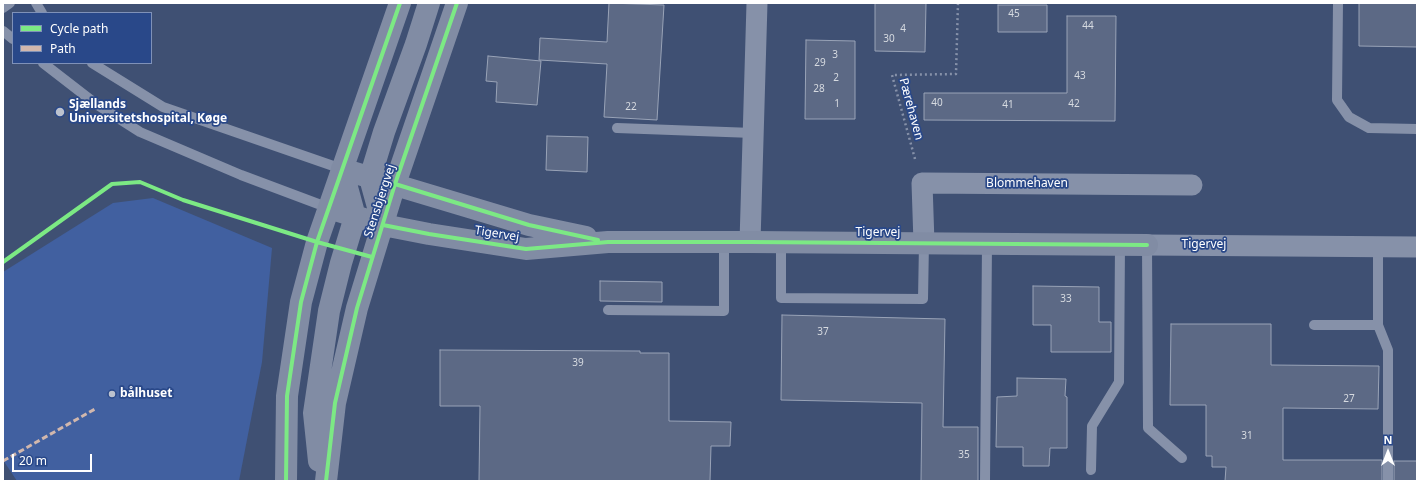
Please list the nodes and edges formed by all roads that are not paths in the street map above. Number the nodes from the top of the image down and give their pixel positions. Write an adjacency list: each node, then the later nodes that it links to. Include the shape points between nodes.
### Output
1 (10, 3): 8 (lane)
2 (36, 3): 9 (lane)
3 (400, 3): 17 (street)
4 (429, 3): 18 (street, Stensbjergvej)
5 (457, 3): 19 (street, Stensbjergvej)
6 (757, 3): 16 (street)
7 (1338, 3): 15 (lane, via 1337,100 1349,117 1369,128)
8 (3, 8)
9 (41, 12)
10 (3, 31): 11 (lane)
11 (12, 38)
12 (44, 64): 21 (lane, Stensbjergvej, via 96,104 140,132)
13 (94, 64): 17 (lane, Stensbjergvej, via 163,106)
14 (617, 128): 16 (lane)
15 (1417, 129)
16 (753, 133): 26 (street)
17 (342, 169): 18 (street, Stensbjergvej); 21 (street); 22 (street, Stensbjergvej)
18 (370, 178): 19 (street, Stensbjergvej); 23 (street, Stensbjergvej)
19 (395, 184): 23 (street, Stensbjergvej); 24 (street, Tigervej, via 529,225)
20 (1192, 185): 28 (street, Blommehaven, via 922,183)
21 (328, 208): 22 (street, Stensbjergvej); 39 (street, via 301,302 287,396)
22 (355, 217): 23 (street, Stensbjergvej); 40 (street, Stensbjergvej, via 329,311 314,413)
23 (383, 225): 24 (street, Tigervej, via 526,249); 41 (street, Stensbjergvej, via 357,308 335,403)
24 (608, 242): 25 (street, Tigervej)
25 (724, 242): 26 (street, Tigervej); 34 (lane, via 724,311)
26 (750, 242): 27 (street, Tigervej)
27 (781, 242): 28 (street, Tigervej); 28 (lane, via 781,298 923,299)
28 (924, 243): 29 (street, Tigervej)
29 (987, 243): 30 (street, Tigervej); 42 (lane)
30 (1120, 244): 31 (street, Tigervej); 38 (lane, via 1119,382 1092,426)
31 (1147, 245): 32 (street, Tigervej); 37 (lane, via 1148,428)
32 (1378, 246): 33 (street, Tigervej); 36 (lane)
33 (1417, 247)
34 (608, 310)
35 (1314, 326): 36 (lane)
36 (1378, 326): 43 (lane, via 1388,350)
37 (1182, 458)
38 (1092, 470)
39 (286, 481)
40 (321, 481)
41 (326, 481)
42 (985, 481)
43 (1388, 481)

